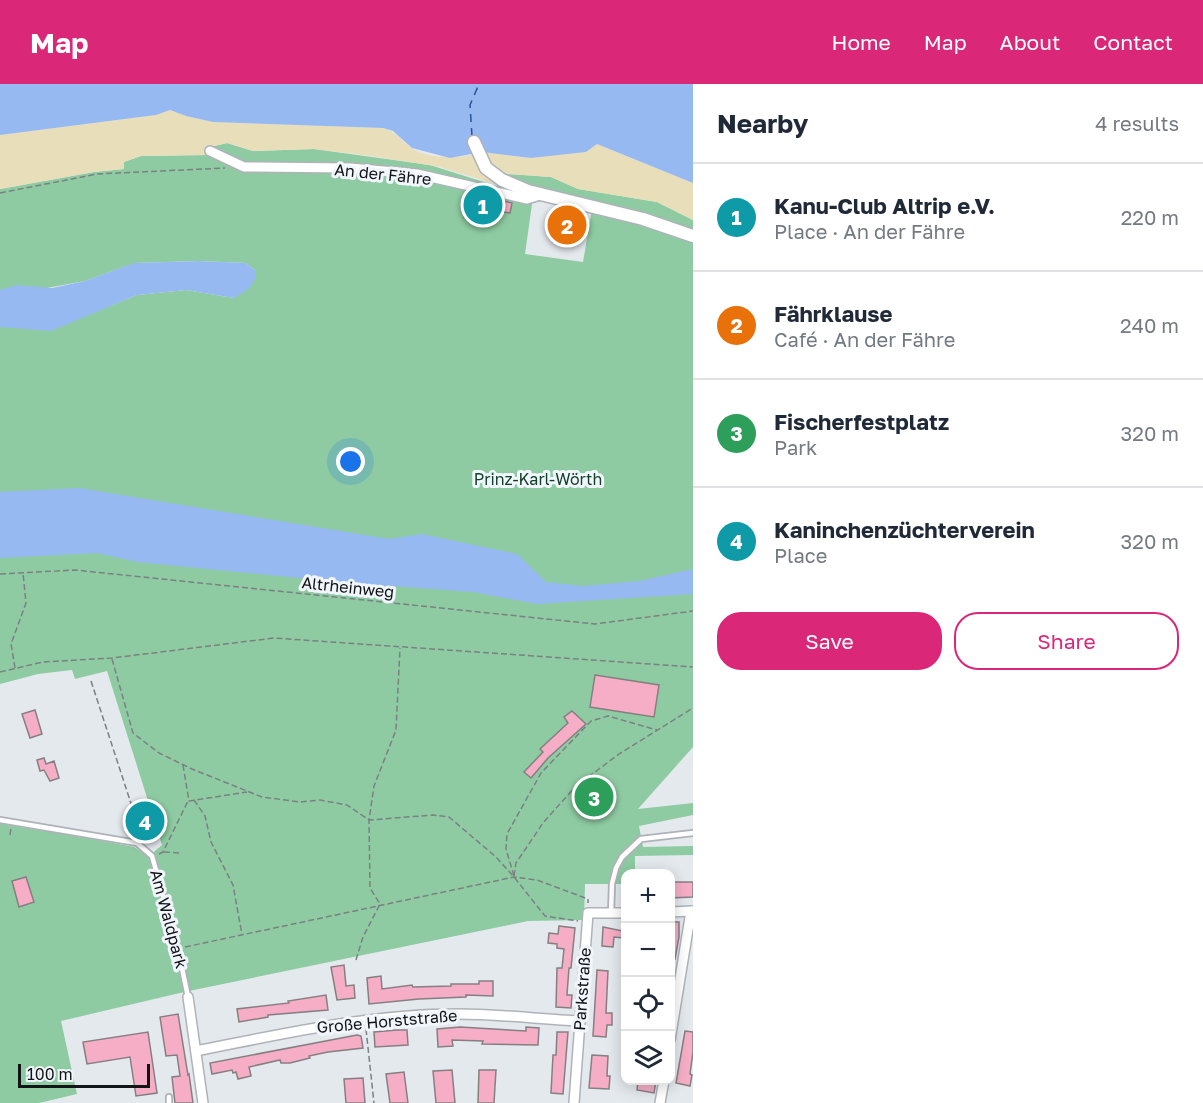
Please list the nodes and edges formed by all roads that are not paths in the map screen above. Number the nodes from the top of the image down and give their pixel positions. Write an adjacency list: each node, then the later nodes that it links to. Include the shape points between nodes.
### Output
1 (474, 142): 3 (street, via 486,168 502,180)
2 (210, 151): 3 (street, An der Fähre, via 243,167 350,168 417,174 527,199)
3 (543, 194): 4 (street, An der Fähre)
4 (693, 236)
5 (0, 820): 11 (lane, Am Waldpark, via 137,843 152,856)
6 (693, 833): 9 (lane, via 641,839 622,857 612,884)
7 (692, 911): 8 (street); 13 (street)
8 (675, 912)
9 (611, 913): 10 (street); 12 (street, Parkstraße, via 588,918)
10 (621, 913)
11 (188, 997): 14 (street, Am Waldpark)
12 (580, 1022): 14 (street, Große Horststraße, via 457,1014 362,1020); 17 (street, Parkstraße)
13 (672, 1031)
14 (196, 1051): 16 (street, Am Waldpark)
15 (663, 1085): 18 (street)
16 (203, 1103)
17 (574, 1103)
18 (660, 1103)

